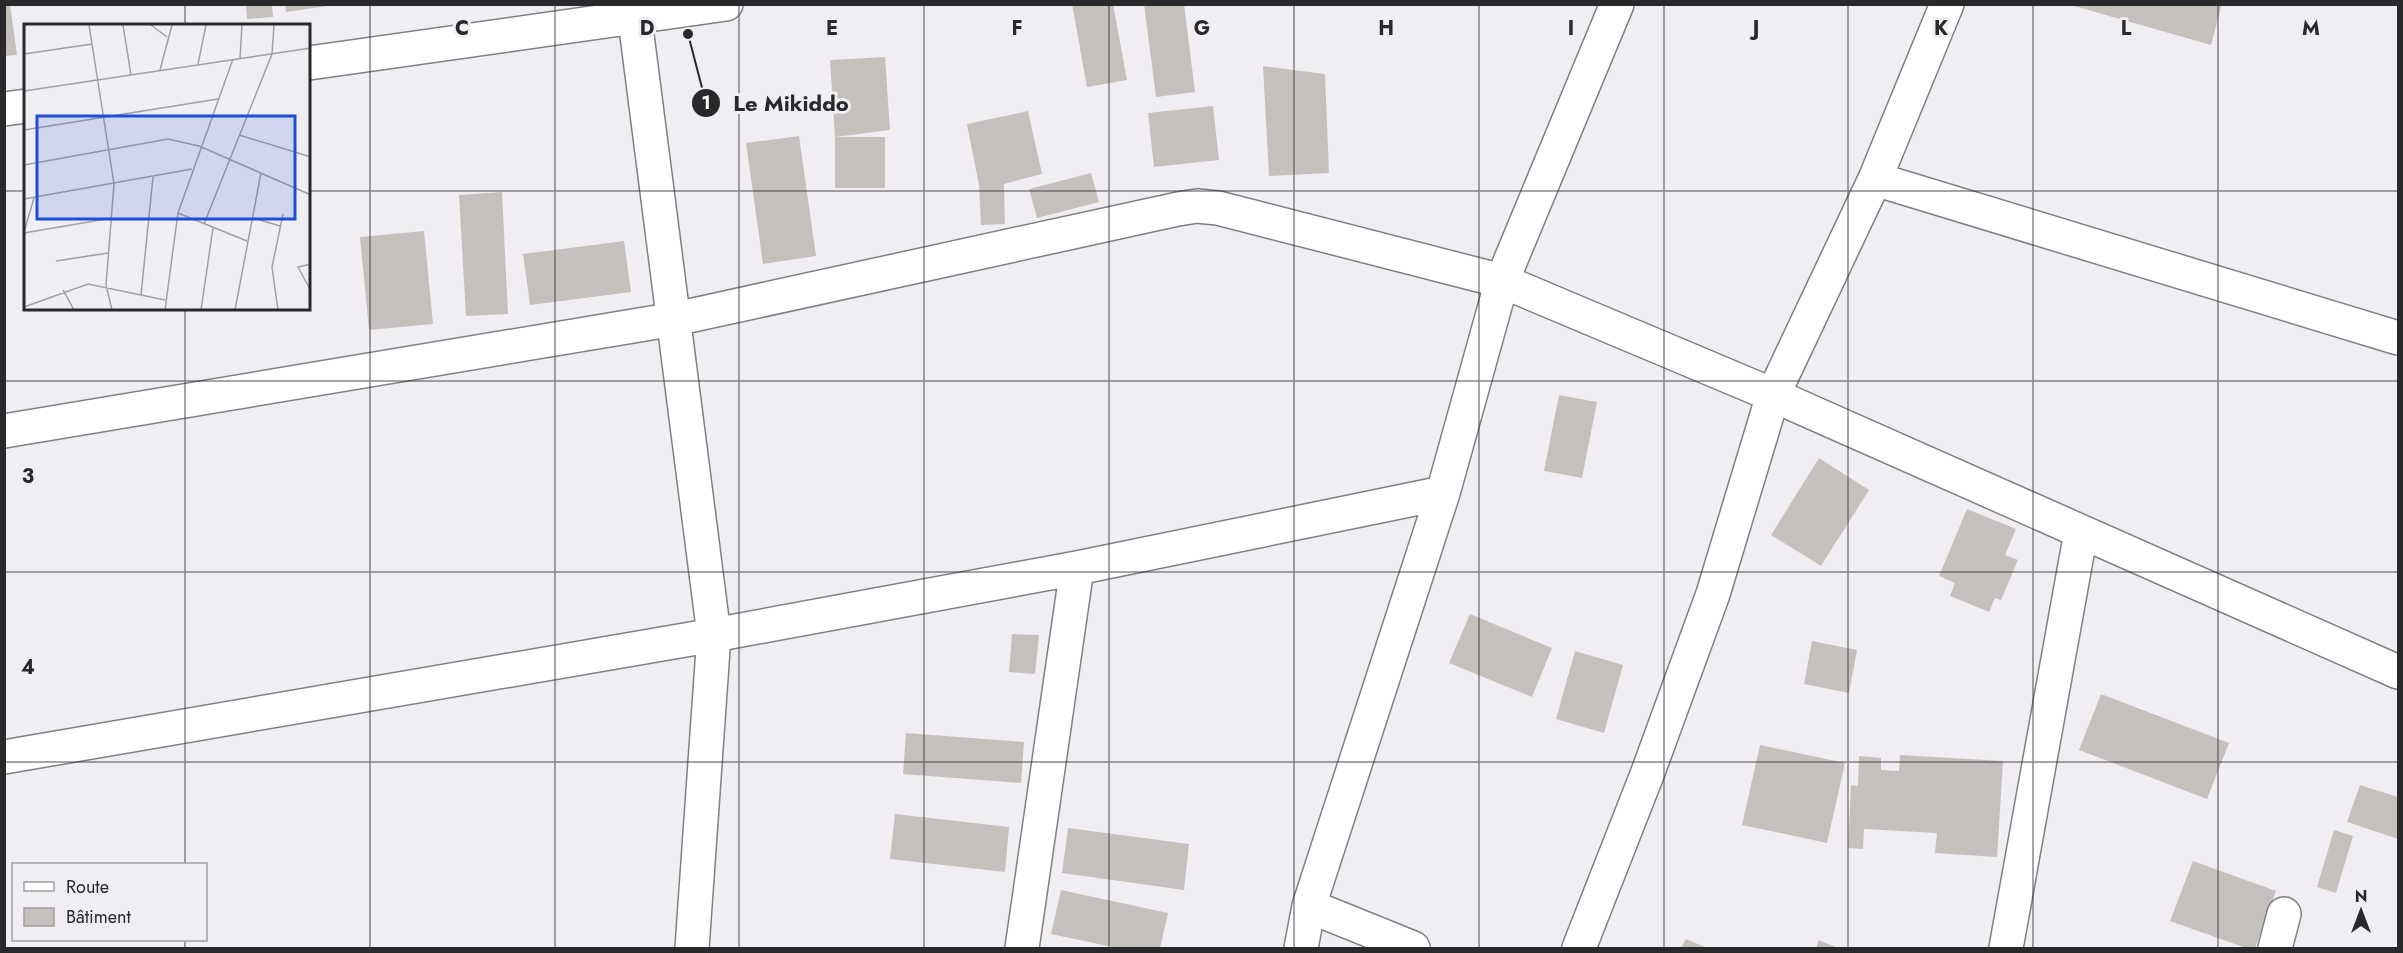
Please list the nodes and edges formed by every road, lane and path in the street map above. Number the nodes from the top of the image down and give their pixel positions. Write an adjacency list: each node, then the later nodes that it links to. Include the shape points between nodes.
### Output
1 (726, 4): 4 (street)
2 (1617, 4): 9 (street)
3 (1947, 4): 8 (street)
4 (634, 11): 5 (street); 10 (street)
5 (310, 63)
6 (24, 106): 7 (street)
7 (4, 109)
8 (1875, 179): 11 (street); 12 (street)
9 (1502, 281): 10 (street, via 1218,208 1197,206); 12 (street); 14 (street)
10 (675, 319): 13 (street); 17 (street)
11 (2398, 338)
12 (1773, 395): 15 (street); 26 (street, via 1713,594)
13 (4, 431)
14 (1443, 493): 16 (street); 20 (street)
15 (2081, 532): 18 (street); 27 (street)
16 (1077, 568): 17 (street); 23 (street)
17 (714, 635): 19 (street); 22 (street)
18 (2398, 672)
19 (4, 757)
20 (1309, 906): 24 (street); 25 (street)
21 (2284, 914): 28 (street)
22 (691, 948)
23 (1022, 948)
24 (1301, 948)
25 (1413, 948)
26 (1578, 948)
27 (2008, 948)
28 (2275, 948)

